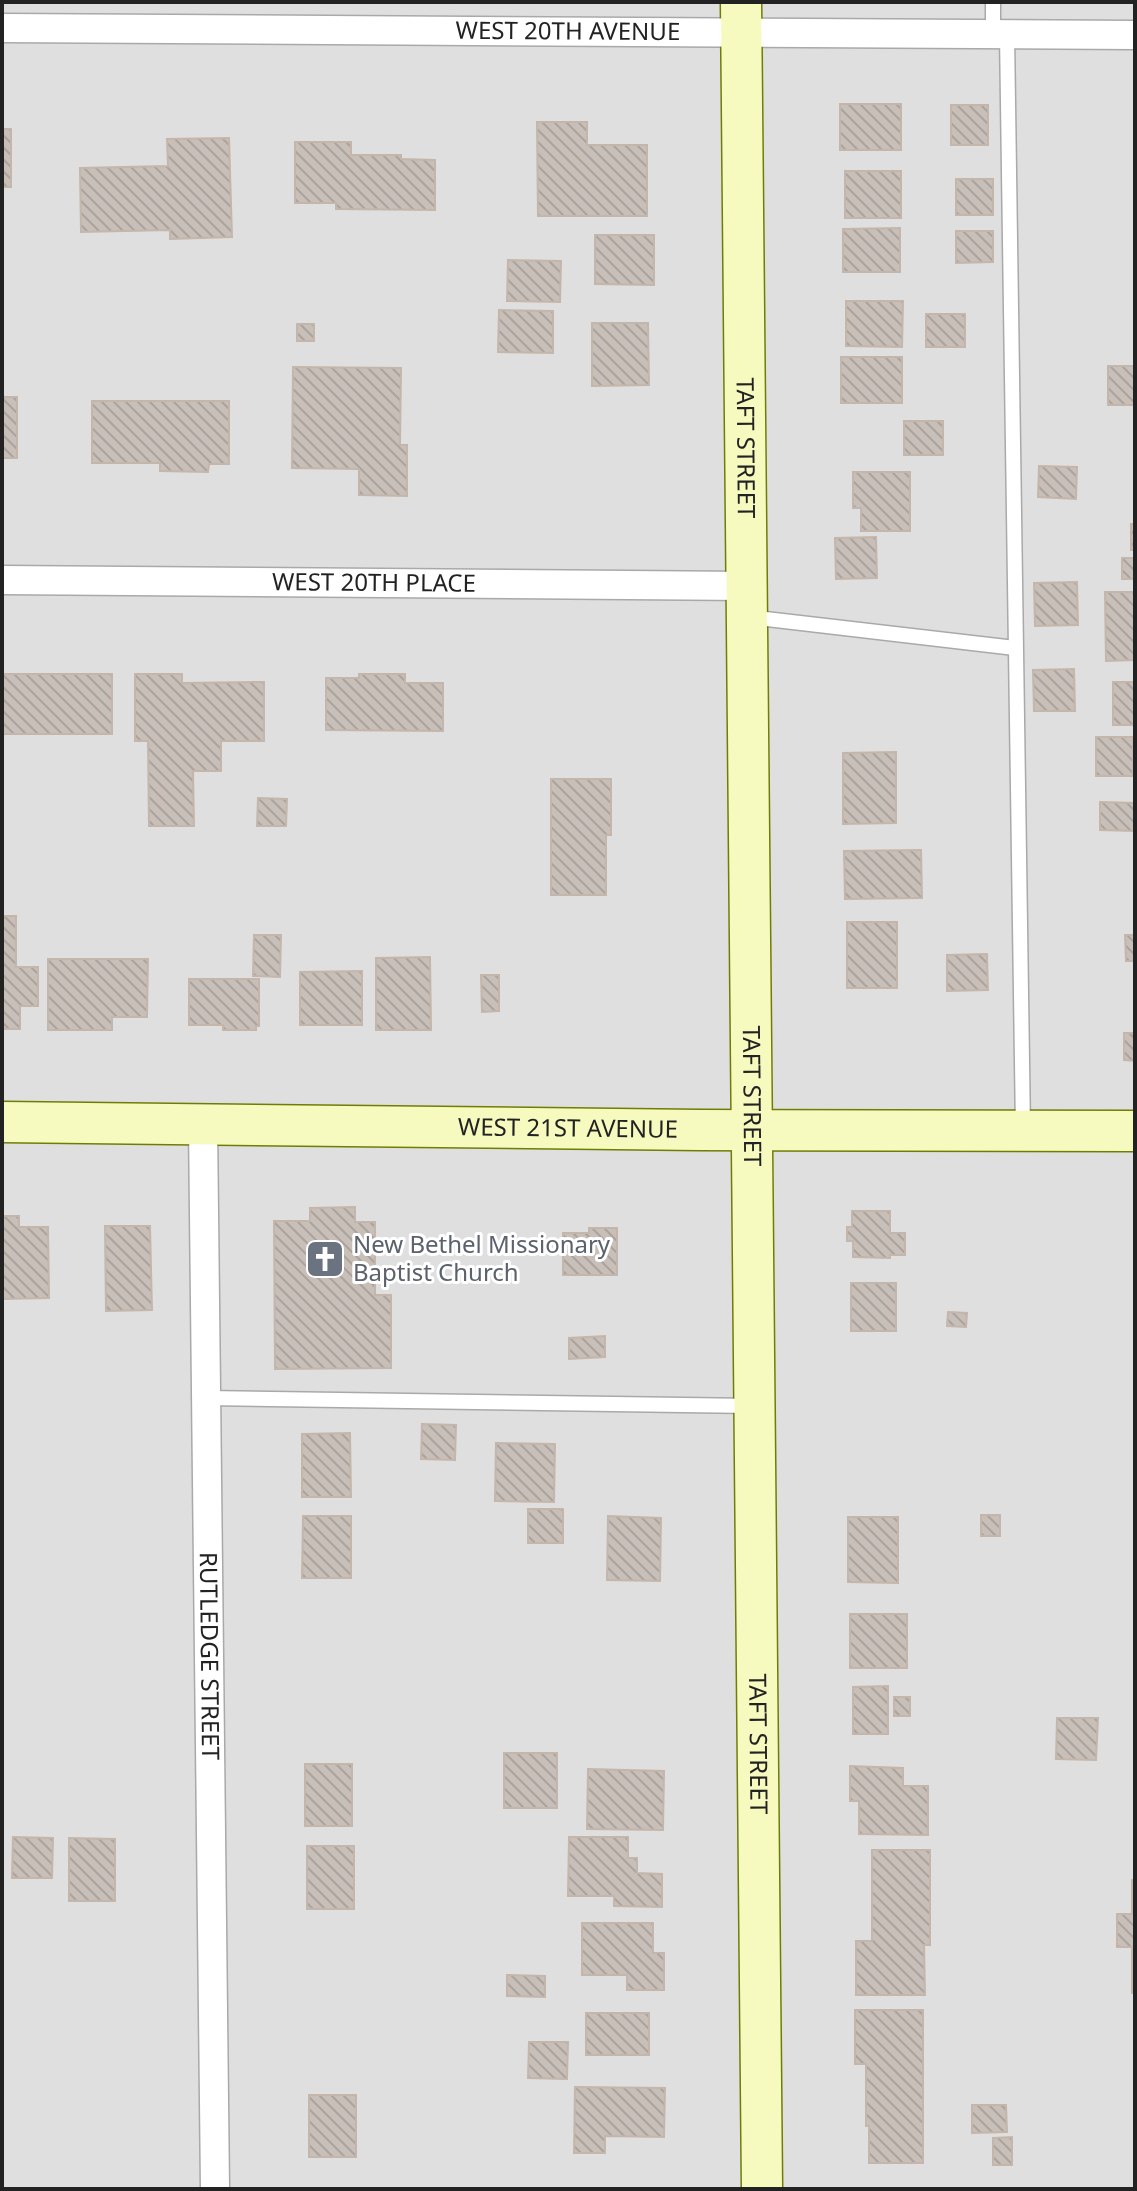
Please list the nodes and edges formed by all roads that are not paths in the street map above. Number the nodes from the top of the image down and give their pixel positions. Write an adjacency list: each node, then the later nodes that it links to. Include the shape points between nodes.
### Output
1 (993, 2): 4 (lane)
2 (741, 17): 3 (street, WEST 20TH AVENUE); 4 (street, WEST 20TH AVENUE); 7 (street, TAFT STREET)
3 (2, 28)
4 (1000, 34): 5 (street, WEST 20TH AVENUE); 8 (lane)
5 (1135, 35)
6 (2, 580): 7 (street, WEST 20TH PLACE)
7 (746, 601): 8 (lane); 11 (street, TAFT STREET)
8 (1015, 648): 12 (lane)
9 (2, 1122): 10 (street, WEST 21ST AVENUE)
10 (203, 1124): 11 (street, WEST 21ST AVENUE); 14 (street, RUTLEDGE STREET)
11 (751, 1130): 12 (street, WEST 21ST AVENUE); 15 (street, TAFT STREET)
12 (1023, 1130): 13 (street, WEST 21ST AVENUE)
13 (1135, 1131)
14 (206, 1398): 15 (lane); 16 (street, RUTLEDGE STREET)
15 (753, 1406): 17 (street, TAFT STREET)
16 (215, 2189)
17 (762, 2189)

